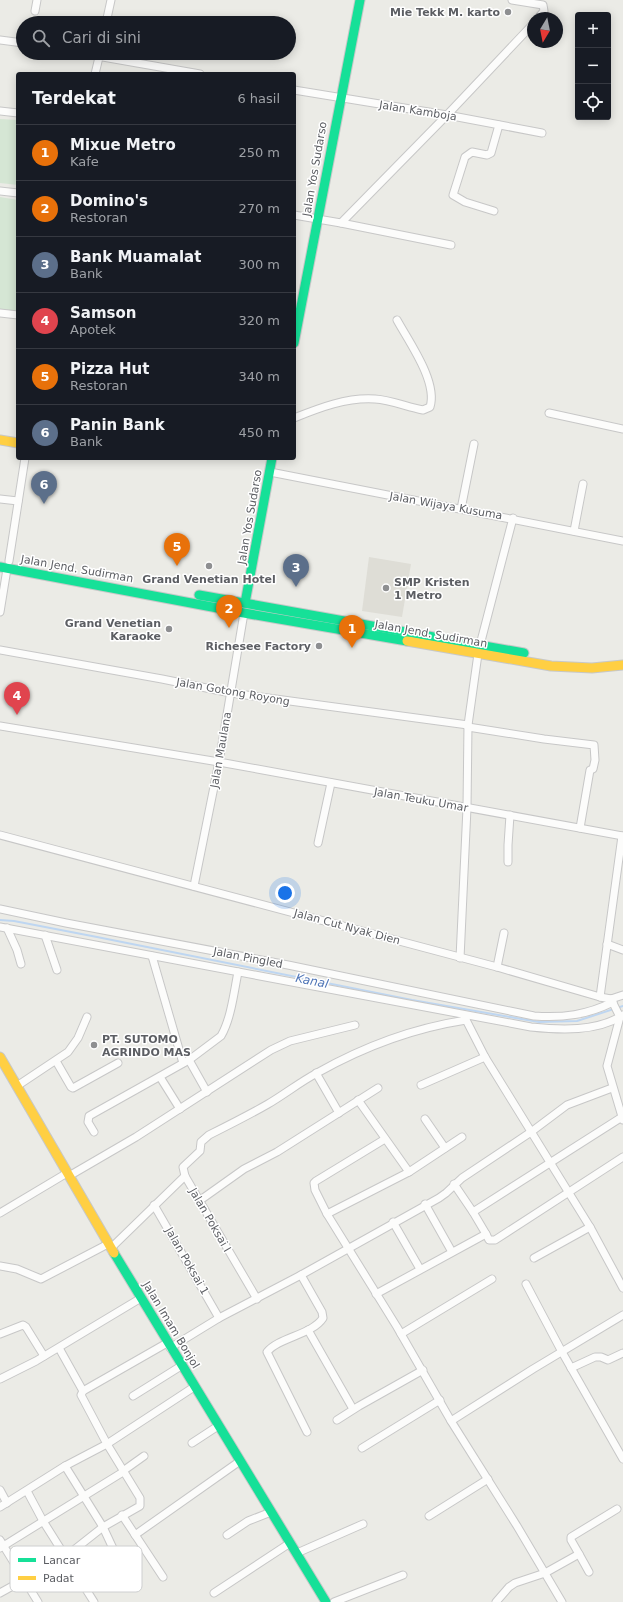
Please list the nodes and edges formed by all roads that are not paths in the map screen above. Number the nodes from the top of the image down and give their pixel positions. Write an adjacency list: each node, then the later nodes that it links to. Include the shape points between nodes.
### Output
1 (37, 0): 5 (street)
2 (111, 0): 7 (street)
3 (360, 0): 16 (main road, Jalan Yos Sudarso)
4 (512, 0): 6 (street, via 543,5)
5 (35, 11)
6 (543, 12)
7 (108, 16)
8 (527, 30): 19 (street)
9 (0, 40): 10 (street)
10 (16, 42)
11 (98, 60): 13 (street)
12 (126, 60): 14 (street)
13 (95, 72)
14 (189, 72)
15 (296, 90): 16 (street, Jalan Kamboja)
16 (340, 98): 19 (street, Jalan Kamboja); 26 (main road, Jalan Yos Sudarso)
17 (0, 111): 18 (street)
18 (16, 113)
19 (447, 115): 20 (street, Jalan Kamboja); 27 (street)
20 (499, 125): 21 (street, Jalan Kamboja); 24 (street, via 491,153 487,155 472,152 465,156 453,195 465,202)
21 (542, 133)
22 (0, 191): 23 (street)
23 (16, 193)
24 (494, 211)
25 (296, 215): 26 (street)
26 (318, 219): 27 (street); 32 (main road, Jalan Yos Sudarso)
27 (341, 223): 28 (street)
28 (451, 245)
29 (0, 313): 30 (street)
30 (16, 315)
31 (397, 320): 34 (street, via 424,367 430,388 431,405 427,410 375,399 340,402)
32 (296, 333)
33 (549, 413): 35 (street)
34 (296, 417)
35 (623, 429)
36 (0, 440): 37 (main road)
37 (16, 443)
38 (474, 444): 45 (street)
39 (25, 460): 44 (street)
40 (272, 460): 41 (main road, Jalan Yos Sudarso)
41 (270, 472): 45 (street, Jalan Wijaya Kusuma); 50 (main road, Jalan Yos Sudarso)
42 (583, 484): 47 (street)
43 (0, 499): 44 (street)
44 (18, 501): 49 (street)
45 (461, 509): 46 (street, Jalan Wijaya Kusuma)
46 (513, 518): 47 (street, Jalan Wijaya Kusuma); 53 (street)
47 (574, 531): 48 (street, Jalan Wijaya Kusuma)
48 (623, 541)
49 (4, 564): 50 (main road, Jalan Jend. Sudirman); 51 (street)
50 (244, 608): 52 (main road, Jalan Jend. Sudirman); 58 (street, Jalan Maulana)
51 (0, 612)
52 (417, 639): 53 (main road, Jalan Jend. Sudirman); 55 (main road, Jalan Jend. Sudirman)
53 (480, 645): 56 (main road, Jalan Jend. Sudirman, via 558,660)
54 (0, 650): 58 (street, Jalan Gotong Royong)
55 (478, 654): 57 (main road, Jalan Jend. Sudirman, via 572,668); 60 (street)
56 (623, 656)
57 (623, 665)
58 (231, 694): 60 (street, Jalan Gotong Royong); 61 (street, Jalan Maulana)
59 (0, 726): 61 (street, Jalan Teuku Umar)
60 (468, 726): 63 (street); 65 (street, Jalan Gotong Royong, via 594,745 595,760 593,769 590,770)
61 (219, 762): 62 (street, Jalan Teuku Umar); 70 (street, Jalan Maulana)
62 (330, 783): 63 (street, Jalan Teuku Umar); 68 (street)
63 (467, 808): 64 (street, Jalan Teuku Umar); 78 (street)
64 (510, 815): 65 (street, Jalan Teuku Umar); 69 (street)
65 (580, 828): 67 (street, Jalan Teuku Umar)
66 (0, 835): 70 (street, Jalan Cut Nyak Dien)
67 (622, 836): 75 (street)
68 (318, 843)
69 (508, 862)
70 (194, 886): 78 (street, Jalan Cut Nyak Dien)
71 (0, 910): 85 (street, Jalan Pingled, via 288,965 527,1015 575,1016)
72 (4, 927): 74 (street); 79 (street, via 17,950)
73 (504, 933): 80 (street)
74 (45, 935): 77 (street); 81 (street)
75 (607, 944): 76 (street); 84 (street)
76 (623, 950)
77 (152, 956): 82 (street); 94 (street)
78 (460, 958): 80 (street, Jalan Cut Nyak Dien)
79 (21, 964)
80 (497, 967): 84 (street, Jalan Cut Nyak Dien)
81 (57, 970)
82 (238, 972): 87 (street); 94 (street, via 224,1031)
83 (623, 995): 85 (street, Jalan Cut Nyak Dien)
84 (600, 997): 85 (street, Jalan Cut Nyak Dien)
85 (613, 1002): 86 (street)
86 (620, 1016): 87 (street, via 588,1028 550,1029); 90 (street)
87 (464, 1017): 92 (street); 97 (street, via 367,1048)
88 (87, 1018): 93 (street, via 68,1052)
89 (355, 1025): 103 (street, via 283,1044)
90 (620, 1031): 102 (street, via 607,1066)
91 (0, 1057): 96 (main road, Jalan Imam Bonjol)
92 (484, 1057): 99 (street); 110 (street)
93 (56, 1061): 95 (street, via 73,1088); 100 (street)
94 (186, 1062): 98 (street); 103 (street)
95 (118, 1063)
96 (3, 1069): 100 (main road, Jalan Imam Bonjol)
97 (316, 1073): 106 (street); 118 (street, via 268,1104 204,1138 200,1151 183,1168)
98 (160, 1077): 105 (street); 109 (street, via 89,1116 87,1121)
99 (421, 1085)
100 (17, 1086): 117 (main road, Jalan Imam Bonjol)
101 (378, 1088): 104 (street)
102 (612, 1088): 107 (street); 110 (street, via 567,1105)
103 (207, 1092): 105 (street)
104 (358, 1100): 106 (street); 112 (street)
105 (180, 1109): 117 (street, via 136,1137)
106 (339, 1113): 121 (street, via 277,1152 244,1169)
107 (623, 1118): 115 (street)
108 (425, 1119): 113 (street)
109 (94, 1132)
110 (531, 1132): 115 (street); 119 (street)
111 (462, 1137): 113 (street)
112 (386, 1139): 116 (street); 126 (street, via 315,1182 315,1190)
113 (445, 1148): 116 (street)
114 (623, 1157): 120 (street)
115 (550, 1162): 120 (street); 124 (street)
116 (409, 1172): 126 (street)
117 (68, 1174): 125 (street); 130 (main road, Jalan Imam Bonjol)
118 (185, 1176): 121 (street, Jalan Poksai I); 122 (street, Jalan Poksai I)
119 (454, 1184): 123 (street, via 446,1193); 124 (street)
120 (567, 1193): 128 (street); 129 (street, via 495,1240 489,1240)
121 (199, 1201): 142 (street, Jalan Poksai I)
122 (154, 1204): 130 (street, Jalan Poksai I); 144 (street, Jalan Poksai 1)
123 (425, 1204): 127 (street); 132 (street)
124 (473, 1212): 129 (street)
125 (0, 1213)
126 (328, 1214): 131 (street)
127 (393, 1222): 131 (street); 135 (street)
128 (590, 1227): 133 (street); 139 (street)
129 (486, 1234): 132 (street)
130 (110, 1246): 134 (street, Jalan Poksai I, via 41,1279); 141 (main road, Jalan Imam Bonjol)
131 (349, 1248): 136 (street); 140 (street)
132 (452, 1252): 135 (street)
133 (534, 1258)
134 (0, 1266)
135 (420, 1269): 140 (street)
136 (301, 1276): 142 (street); 145 (street, via 324,1316 316,1326)
137 (492, 1279): 147 (street)
138 (526, 1284): 150 (street)
139 (623, 1288)
140 (376, 1294): 147 (street)
141 (141, 1298): 148 (main road, Jalan Imam Bonjol); 149 (street)
142 (257, 1299): 144 (street)
143 (623, 1315): 150 (street)
144 (219, 1318): 148 (street)
145 (308, 1330): 161 (street); 165 (street, via 267,1352)
146 (0, 1334): 152 (street, via 23,1325)
147 (401, 1334): 155 (street)
148 (169, 1346): 153 (main road, Jalan Imam Bonjol); 158 (street)
149 (58, 1348): 152 (street); 158 (street)
150 (562, 1352): 154 (street); 163 (street)
151 (623, 1353): 154 (street, via 608,1360 595,1357)
152 (44, 1356): 156 (street, via 24,1368)
153 (182, 1366): 157 (main road, Jalan Imam Bonjol); 159 (street)
154 (571, 1368): 170 (street)
155 (423, 1370): 160 (street); 161 (street)
156 (1, 1376)
157 (194, 1387): 164 (main road, Jalan Imam Bonjol); 167 (street)
158 (83, 1390): 167 (street, via 83,1401)
159 (133, 1396)
160 (440, 1400): 163 (street); 168 (street)
161 (353, 1409): 162 (street)
162 (337, 1420)
163 (451, 1421): 174 (street)
164 (218, 1426): 166 (street); 171 (main road, Jalan Imam Bonjol)
165 (307, 1432)
166 (192, 1443)
167 (107, 1444): 172 (street); 173 (street)
168 (362, 1448)
169 (144, 1456): 173 (street)
170 (623, 1459)
171 (240, 1461): 181 (main road, Jalan Imam Bonjol); 187 (street)
172 (65, 1466): 176 (street); 177 (street)
173 (123, 1472): 177 (street); 182 (street, via 141,1502 140,1506)
174 (488, 1479): 183 (street); 198 (street)
175 (0, 1490): 178 (street)
176 (26, 1491): 178 (street); 184 (street)
177 (83, 1497): 184 (street); 186 (street)
178 (7, 1503): 179 (street)
179 (0, 1507)
180 (617, 1509): 195 (street, via 571,1537)
181 (271, 1512): 188 (street, via 248,1521); 189 (main road, Jalan Imam Bonjol)
182 (122, 1515): 186 (street); 187 (street)
183 (429, 1516)
184 (43, 1521): 190 (street); 191 (street)
185 (363, 1524): 194 (street)
186 (103, 1527): 192 (street); 193 (street)
187 (135, 1535): 200 (street)
188 (227, 1535)
189 (290, 1543): 194 (main road, Jalan Imam Bonjol); 204 (street)
190 (1, 1545): 196 (street)
191 (58, 1546)
192 (79, 1546)
193 (112, 1546)
194 (297, 1553): 208 (main road, Jalan Imam Bonjol)
195 (579, 1554): 197 (street); 198 (street)
196 (10, 1558)
197 (589, 1572)
198 (545, 1573): 210 (street, via 514,1583); 211 (street)
199 (403, 1576): 209 (street)
200 (163, 1577)
201 (10, 1587): 205 (street)
202 (32, 1592): 206 (street)
203 (88, 1592): 207 (street)
204 (214, 1592)
205 (0, 1593)
206 (38, 1602)
207 (94, 1602)
208 (326, 1602)
209 (334, 1602)
210 (496, 1602)
211 (562, 1602)

